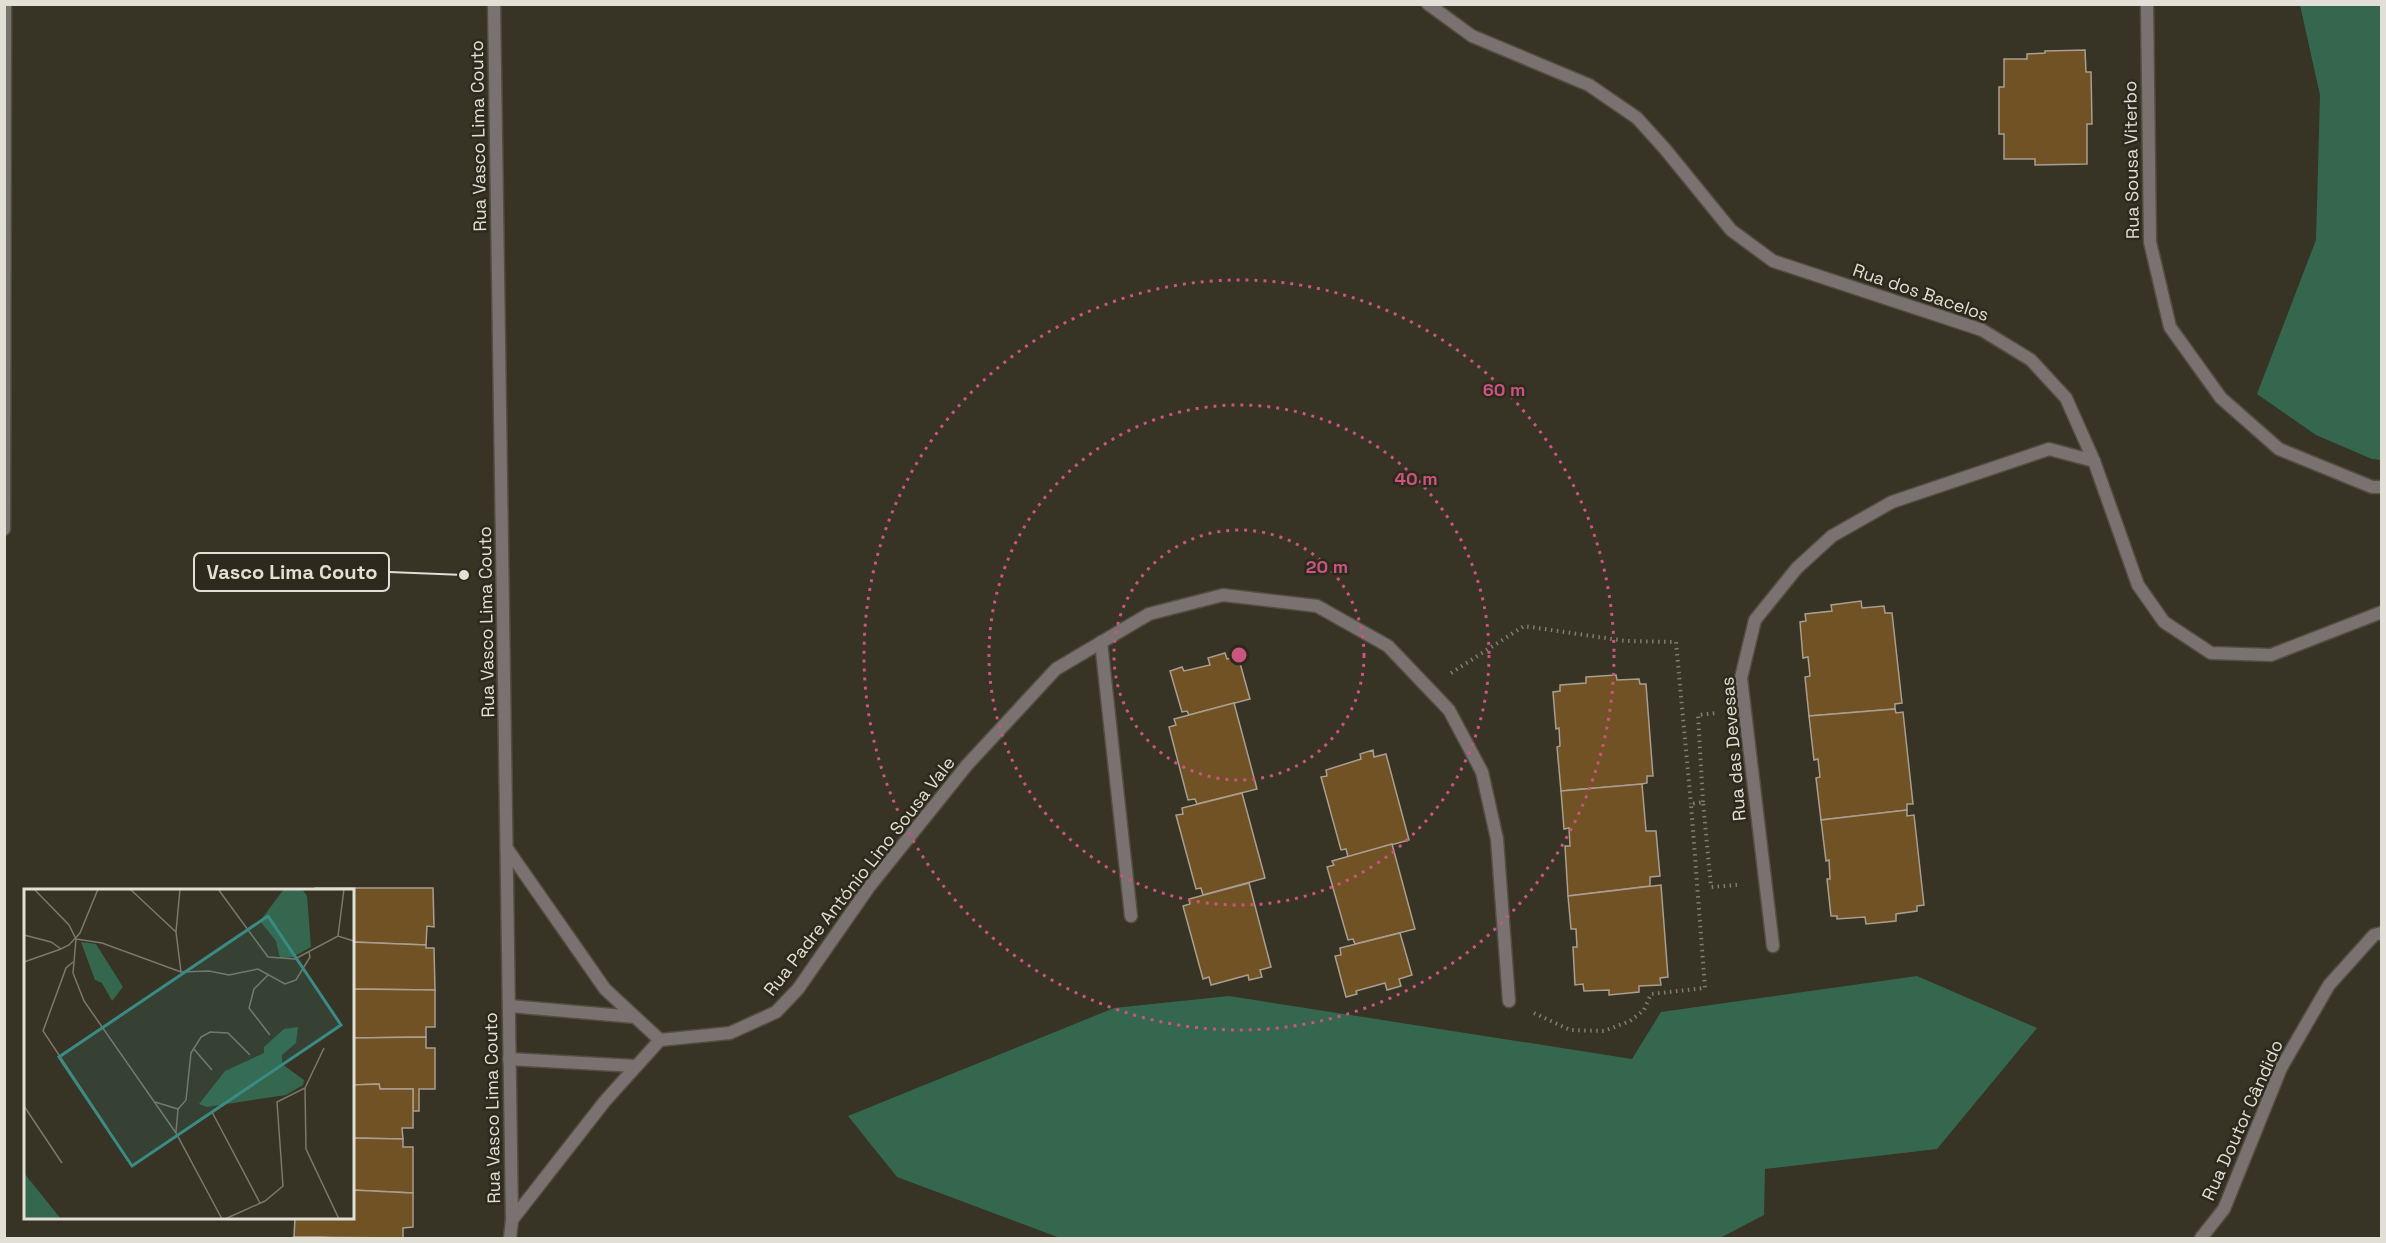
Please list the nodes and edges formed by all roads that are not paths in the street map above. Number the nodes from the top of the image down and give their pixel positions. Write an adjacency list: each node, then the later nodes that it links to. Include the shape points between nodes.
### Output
1 (5, 4): 7 (street)
2 (494, 4): 10 (street, Rua Vasco Lima Couto)
3 (1428, 4): 5 (street, Rua dos Bacelos, via 1472,36 1589,85 1637,118 1731,230 1773,261 1982,330 2031,360 2066,398)
4 (2146, 4): 6 (street, Rua Sousa Viterbo, via 2150,242 2170,327 2221,398 2279,449 2372,487)
5 (2094, 460): 8 (street, Rua dos Bacelos, via 2138,585 2164,622 2211,653 2271,655); 13 (street, Rua das Devesas, via 2049,449 1892,502 1832,536 1797,568 1755,620 1741,678)
6 (2382, 487)
7 (4, 529)
8 (2382, 612)
9 (1101, 642): 11 (street); 14 (street, Rua Padre António Lino Sousa Vale, via 1149,614 1223,595 1317,606 1388,646 1449,710 1482,772 1497,838); 17 (street, Rua Padre António Lino Sousa Vale, via 1056,669 967,765 869,887 798,989 776,1012 730,1034)
10 (508, 850): 15 (street, Rua Vasco Lima Couto); 16 (street, via 605,989)
11 (1131, 916)
12 (2382, 933): 22 (street, Rua Doutor Cândido, via 2374,935 2329,986 2281,1068 2224,1209)
13 (1773, 946)
14 (1509, 1001)
15 (509, 1006): 16 (street); 18 (street, Rua Vasco Lima Couto)
16 (635, 1017): 17 (street)
17 (660, 1040): 19 (street)
18 (509, 1059): 19 (street); 20 (street, Rua Vasco Lima Couto)
19 (636, 1066): 20 (street)
20 (512, 1220): 21 (street, Rua Vasco Lima Couto)
21 (510, 1239)
22 (2201, 1239)

